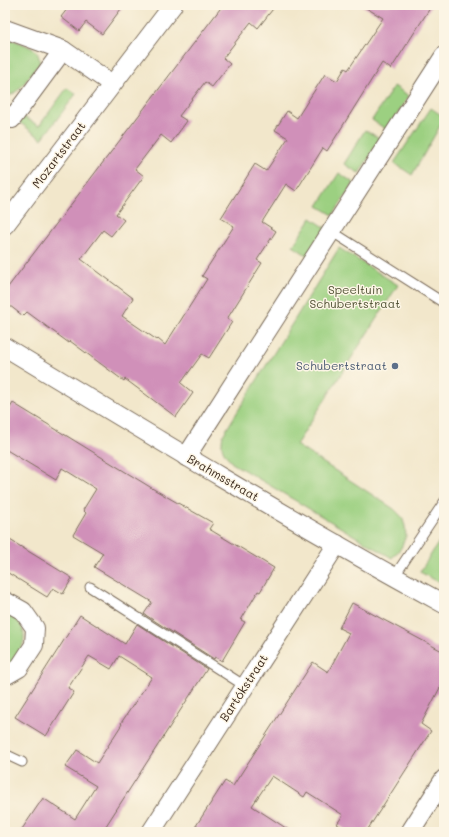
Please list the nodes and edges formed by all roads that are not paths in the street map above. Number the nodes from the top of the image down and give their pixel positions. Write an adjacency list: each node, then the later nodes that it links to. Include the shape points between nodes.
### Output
1 (173, 5): 5 (street, Mozartstraat)
2 (5, 29): 3 (street)
3 (63, 50): 5 (street); 6 (street)
4 (444, 56): 8 (street)
5 (112, 84): 7 (street, Mozartstraat)
6 (8, 117)
7 (5, 225)
8 (331, 231): 9 (lane); 11 (street)
9 (444, 303)
10 (5, 347): 11 (street, Brahmsstraat)
11 (186, 457): 13 (street, Brahmsstraat)
12 (444, 502): 14 (lane)
13 (337, 544): 14 (street, Brahmsstraat); 19 (street, Bartókstraat)
14 (394, 577): 17 (street, Brahmsstraat)
15 (90, 587): 19 (lane)
16 (5, 601): 18 (street, via 23,611 35,628 34,645 19,668)
17 (444, 604)
18 (5, 678)
19 (245, 686): 23 (street, Bartókstraat)
20 (5, 754): 21 (lane)
21 (22, 762)
22 (444, 779): 24 (street)
23 (151, 832)
24 (410, 832)

